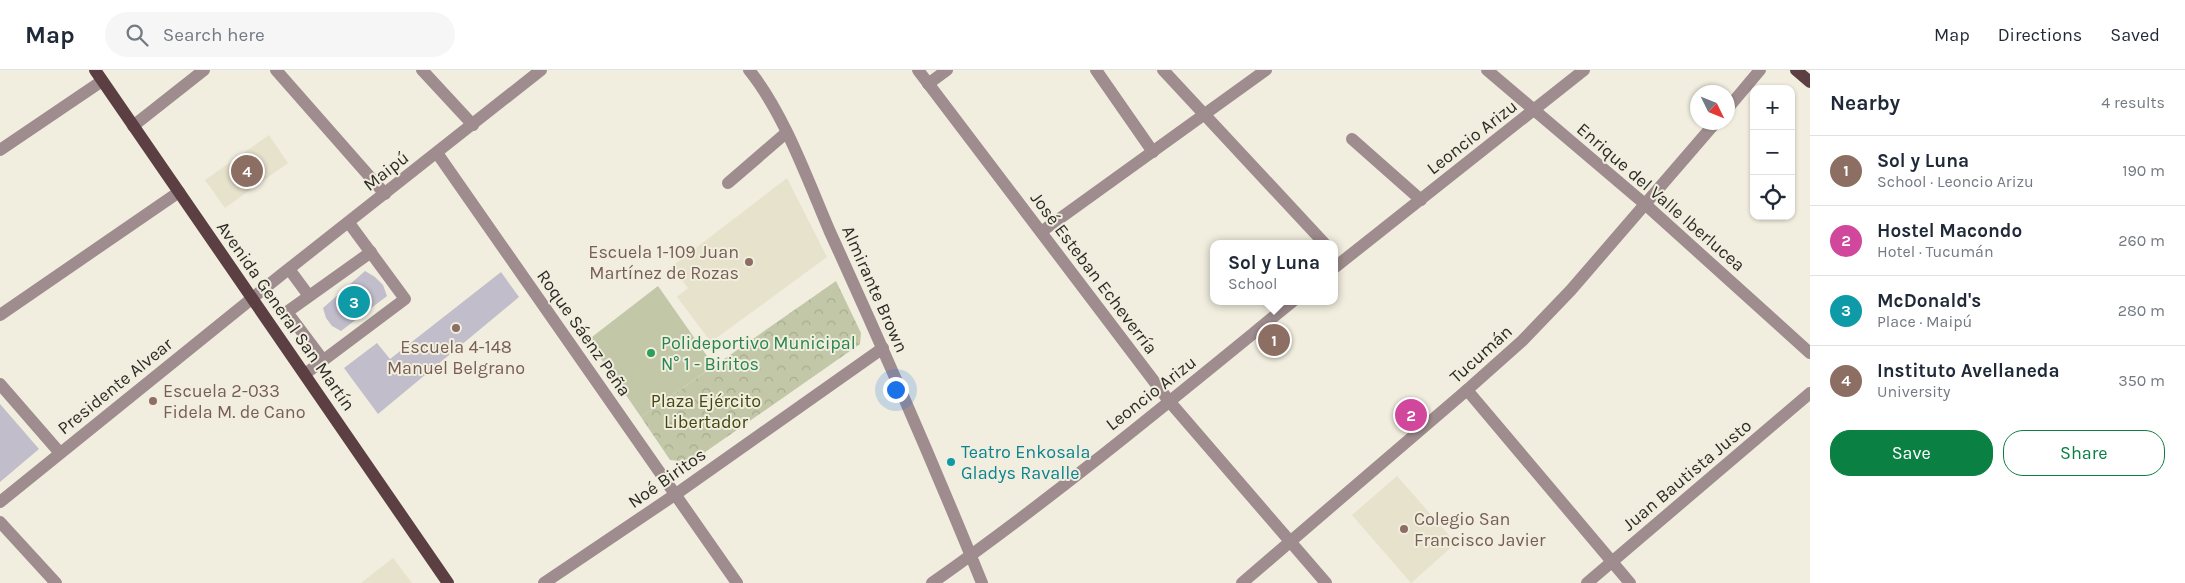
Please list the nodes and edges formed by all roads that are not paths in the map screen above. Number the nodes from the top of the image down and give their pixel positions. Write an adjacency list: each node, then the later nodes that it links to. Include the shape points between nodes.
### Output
1 (204, 70): 22 (street)
2 (276, 70): 31 (street)
3 (422, 70): 21 (street)
4 (541, 70): 21 (street, Maipú)
5 (750, 70): 24 (street, Almirante Brown)
6 (918, 70): 17 (street, José Esteban Echeverría)
7 (947, 70): 17 (street)
8 (1096, 70): 27 (street)
9 (1162, 70): 20 (street)
10 (1266, 70): 20 (street)
11 (1487, 70): 19 (street, Enrique del Valle Iberlucea)
12 (1584, 70): 19 (street, Leoncio Arizu)
13 (1760, 70): 18 (street)
14 (1796, 70): 16 (main road)
15 (98, 75): 22 (main road, Avenida General San Martín); 26 (street)
16 (1810, 82)
17 (928, 84): 35 (street, José Esteban Echeverría)
18 (1735, 100)
19 (1534, 110): 32 (street, Leoncio Arizu); 33 (street, Enrique del Valle Iberlucea)
20 (1204, 115): 27 (street); 36 (street)
21 (473, 124): 28 (street, Maipú)
22 (133, 126): 30 (main road, Avenida General San Martín)
23 (1709, 130): 33 (street, Tucumán)
24 (786, 133): 29 (street); 44 (street, Almirante Brown)
25 (1352, 139): 32 (street)
26 (0, 150)
27 (1153, 152): 35 (street)
28 (437, 153): 31 (street, Maipú); 53 (street, Roque Sáenz Peña)
29 (728, 182)
30 (178, 192): 41 (main road, Avenida General San Martín); 43 (street)
31 (385, 194): 34 (street, Maipú)
32 (1421, 200): 38 (street, Leoncio Arizu)
33 (1646, 205): 45 (street, Enrique del Valle Iberlucea); 49 (street, Tucumán, via 1556,307)
34 (349, 223): 37 (street); 39 (street, Maipú)
35 (1041, 232): 51 (street, José Esteban Echeverría)
36 (1321, 240)
37 (371, 252): 40 (street); 46 (street, via 405,299)
38 (1338, 260)
39 (289, 270): 40 (street); 41 (street, Maipú)
40 (309, 296): 46 (street, via 287,312)
41 (253, 298): 47 (main road, Avenida General San Martín); 52 (street, Presidente Alvear)
42 (1288, 305): 51 (street, Leoncio Arizu)
43 (0, 315)
44 (883, 348): 53 (street, Noé Biritos); 57 (street, Almirante Brown)
45 (1810, 353)
46 (323, 360): 47 (street)
47 (305, 374): 60 (main road, Avenida General San Martín)
48 (0, 384): 52 (street)
49 (1467, 390): 56 (street, Tucumán); 58 (street)
50 (1810, 393): 58 (street, Juan Bautista Justo)
51 (1169, 401): 56 (street, José Esteban Echeverría); 57 (street, Leoncio Arizu)
52 (60, 453): 54 (street, Presidente Alvear)
53 (676, 494): 61 (street, Noé Biritos); 62 (street, Roque Sáenz Peña)
54 (0, 502)
55 (0, 522): 59 (street)
56 (1290, 542): 65 (street, Tucumán); 66 (street, José Esteban Echeverría)
57 (971, 556): 63 (street, Leoncio Arizu); 64 (street, Almirante Brown)
58 (1612, 562): 67 (street, Juan Bautista Justo); 68 (street)
59 (56, 583)
60 (448, 583)
61 (544, 583)
62 (737, 583)
63 (932, 583)
64 (982, 583)
65 (1242, 583)
66 (1326, 583)
67 (1587, 583)
68 (1630, 583)

